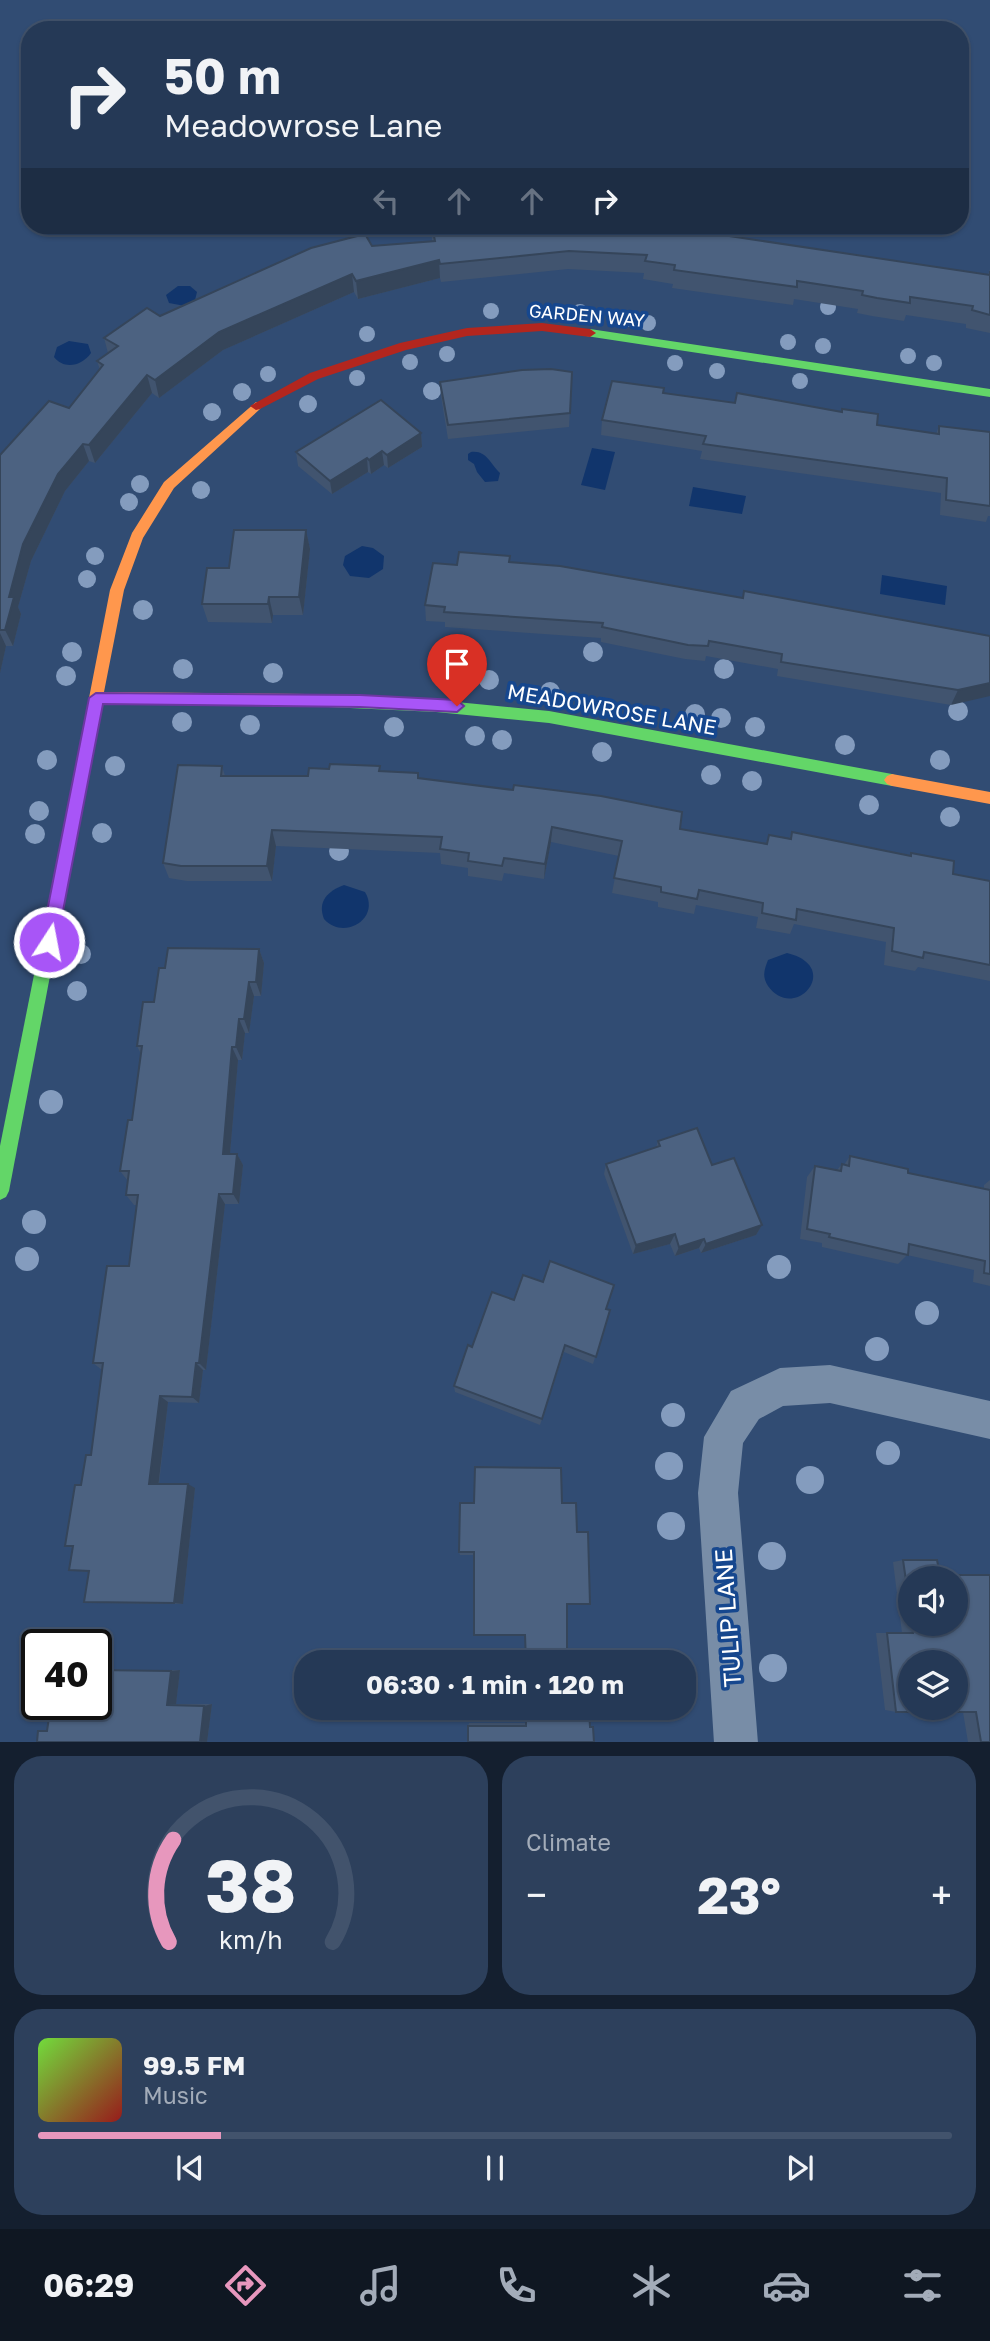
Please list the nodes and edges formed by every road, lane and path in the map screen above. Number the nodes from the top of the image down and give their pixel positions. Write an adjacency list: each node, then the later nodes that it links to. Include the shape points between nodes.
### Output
1 (990, 393): 2 (street, GARDEN WAY, via 542,327 467,332 396,347 314,376 253,408 169,485 137,537 117,590)
2 (96, 698): 3 (street, MEADOWROSE LANE, via 360,701 476,708); 4 (street, GARDEN WAY)
3 (990, 798)
4 (0, 1191)
5 (990, 1420): 6 (street, TULIP LANE, via 830,1384 780,1387 745,1405 724,1437 718,1493)
6 (736, 1742)

